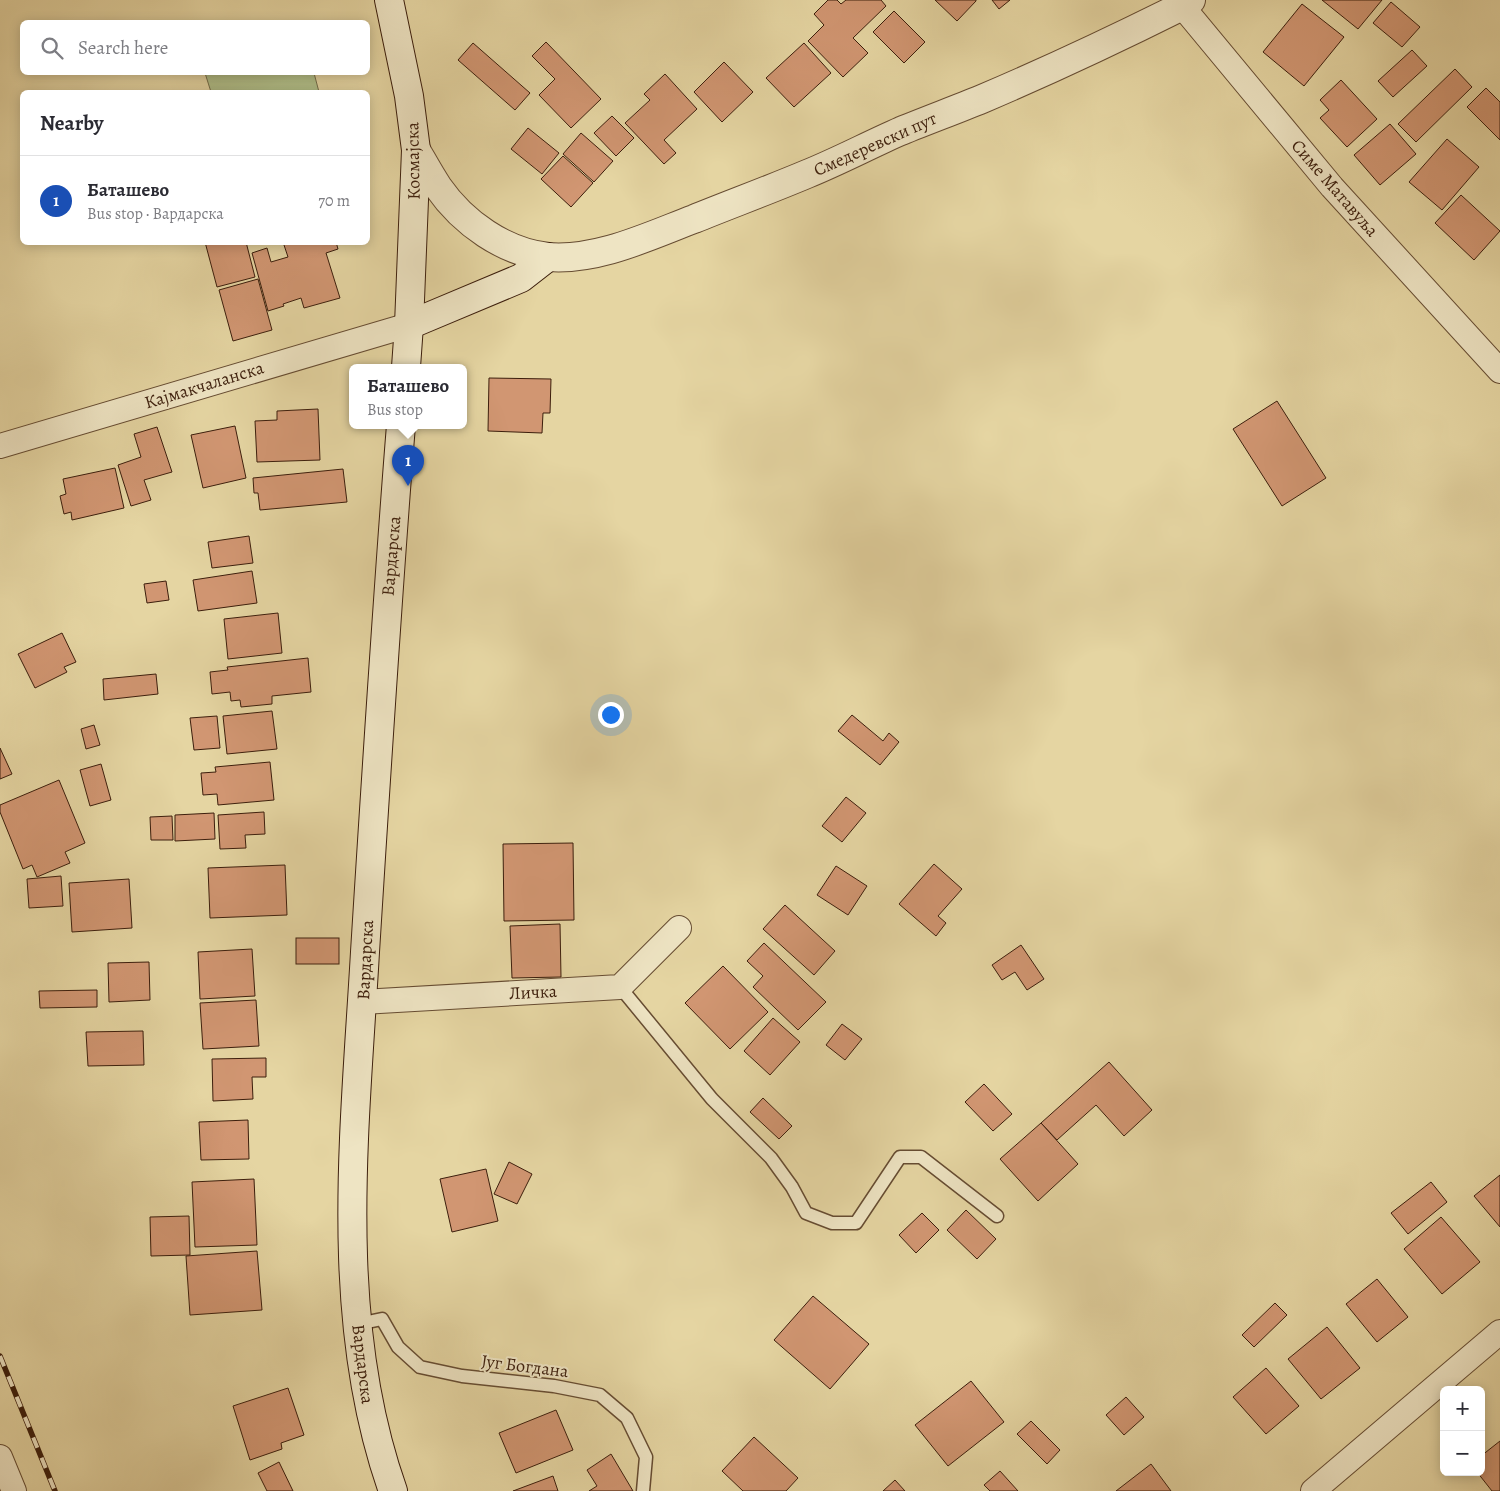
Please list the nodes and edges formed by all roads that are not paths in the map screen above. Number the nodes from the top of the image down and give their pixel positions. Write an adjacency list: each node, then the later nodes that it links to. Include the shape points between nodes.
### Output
1 (389, 0): 3 (main road, Космајска, via 409,96)
2 (1183, 2): 4 (main road, Смедеревски пут, via 1088,53 901,131 808,174 628,244 584,254); 7 (street, Симе Матавуља, via 1332,187)
3 (416, 150): 4 (main road, Смедеревски пут, via 449,201 471,223 512,248); 5 (main road, Космајска)
4 (548, 256): 5 (main road, via 521,278)
5 (409, 325): 6 (main road); 9 (street, Кајмакчаланска)
6 (406, 364)
7 (1500, 371)
8 (401, 429): 12 (main road, Вардарска, via 383,651)
9 (0, 446)
10 (680, 928): 11 (street)
11 (620, 987): 12 (street, Личка); 13 (lane, via 712,1100 771,1158 806,1213 832,1223 856,1223 900,1157 921,1157)
12 (362, 1002): 14 (main road, Вардарска, via 352,1186)
13 (997, 1216)
14 (358, 1324): 18 (main road, Вардарска, via 370,1416); 19 (lane, Југ Богдана, via 382,1319 398,1347 420,1367 462,1376 554,1386 600,1396 627,1418 646,1458)
15 (1500, 1332): 20 (street)
16 (0, 1458): 17 (street)
17 (14, 1491)
18 (393, 1491)
19 (643, 1491)
20 (1313, 1491)

